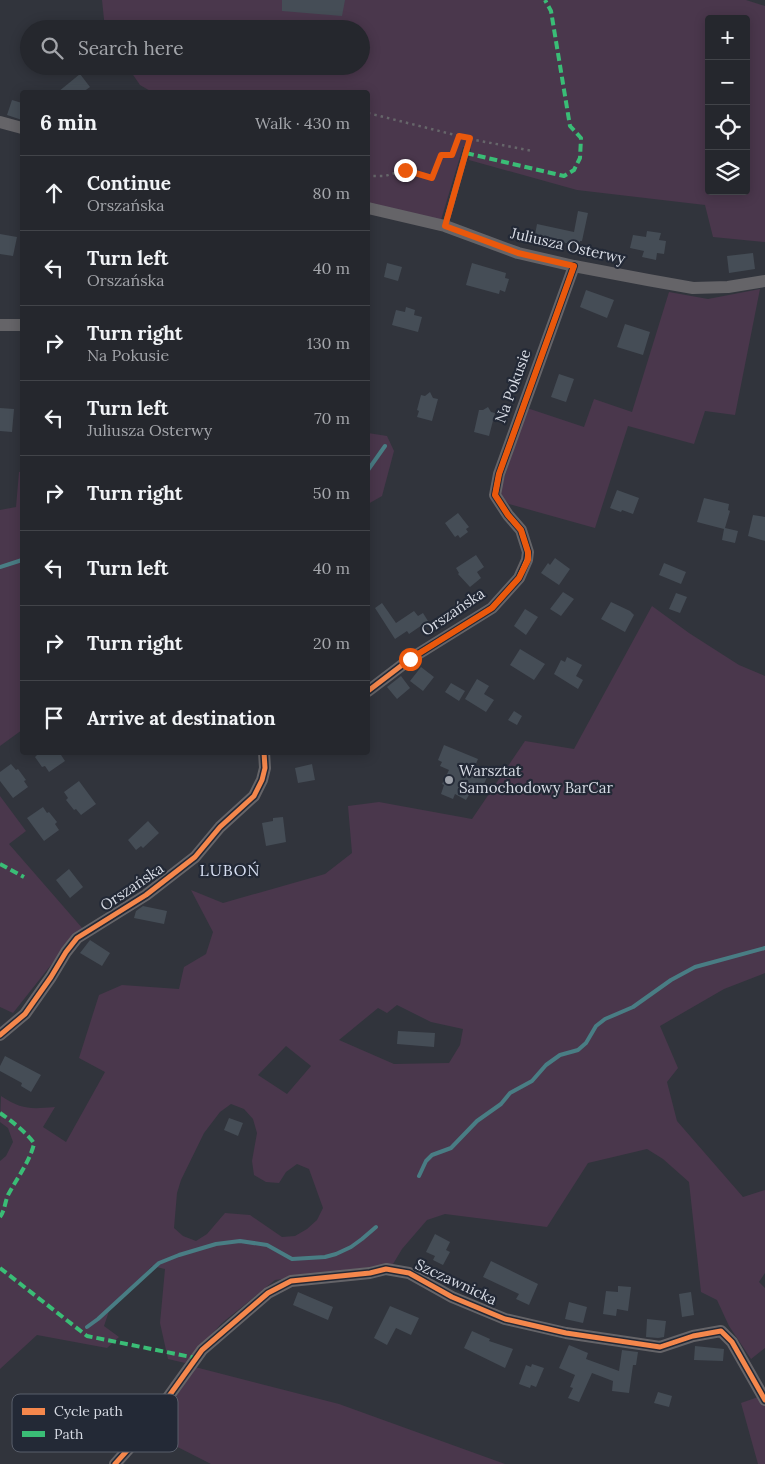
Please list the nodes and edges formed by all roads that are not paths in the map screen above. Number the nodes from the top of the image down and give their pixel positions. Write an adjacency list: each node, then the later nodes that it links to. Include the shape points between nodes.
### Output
1 (3, 125): 2 (street)
2 (20, 128)
3 (467, 148): 5 (lane)
4 (370, 208): 5 (street, Juliusza Osterwy)
5 (445, 226): 6 (street, Juliusza Osterwy, via 518,253)
6 (574, 266): 7 (street, Juliusza Osterwy, via 693,288 728,287); 10 (street, Na Pokusie, via 499,474 495,495)
7 (765, 280)
8 (0, 325): 9 (street)
9 (20, 325)
10 (508, 515): 11 (street, Orszańska, via 521,530 528,552 528,560 519,578 492,608 410,659)
11 (370, 689)
12 (264, 755): 13 (street, Orszańska, via 265,768 254,796 220,827 195,857 146,895 77,938 25,1014)
13 (0, 1035)
14 (170, 1394): 15 (street, Szczawnicka, via 202,1350 268,1293 291,1281 386,1269 409,1273 452,1297 505,1318 566,1333 660,1347 720,1331 732,1342)
15 (765, 1400)
16 (126, 1452): 17 (street, Szczawnicka)
17 (115, 1464)

